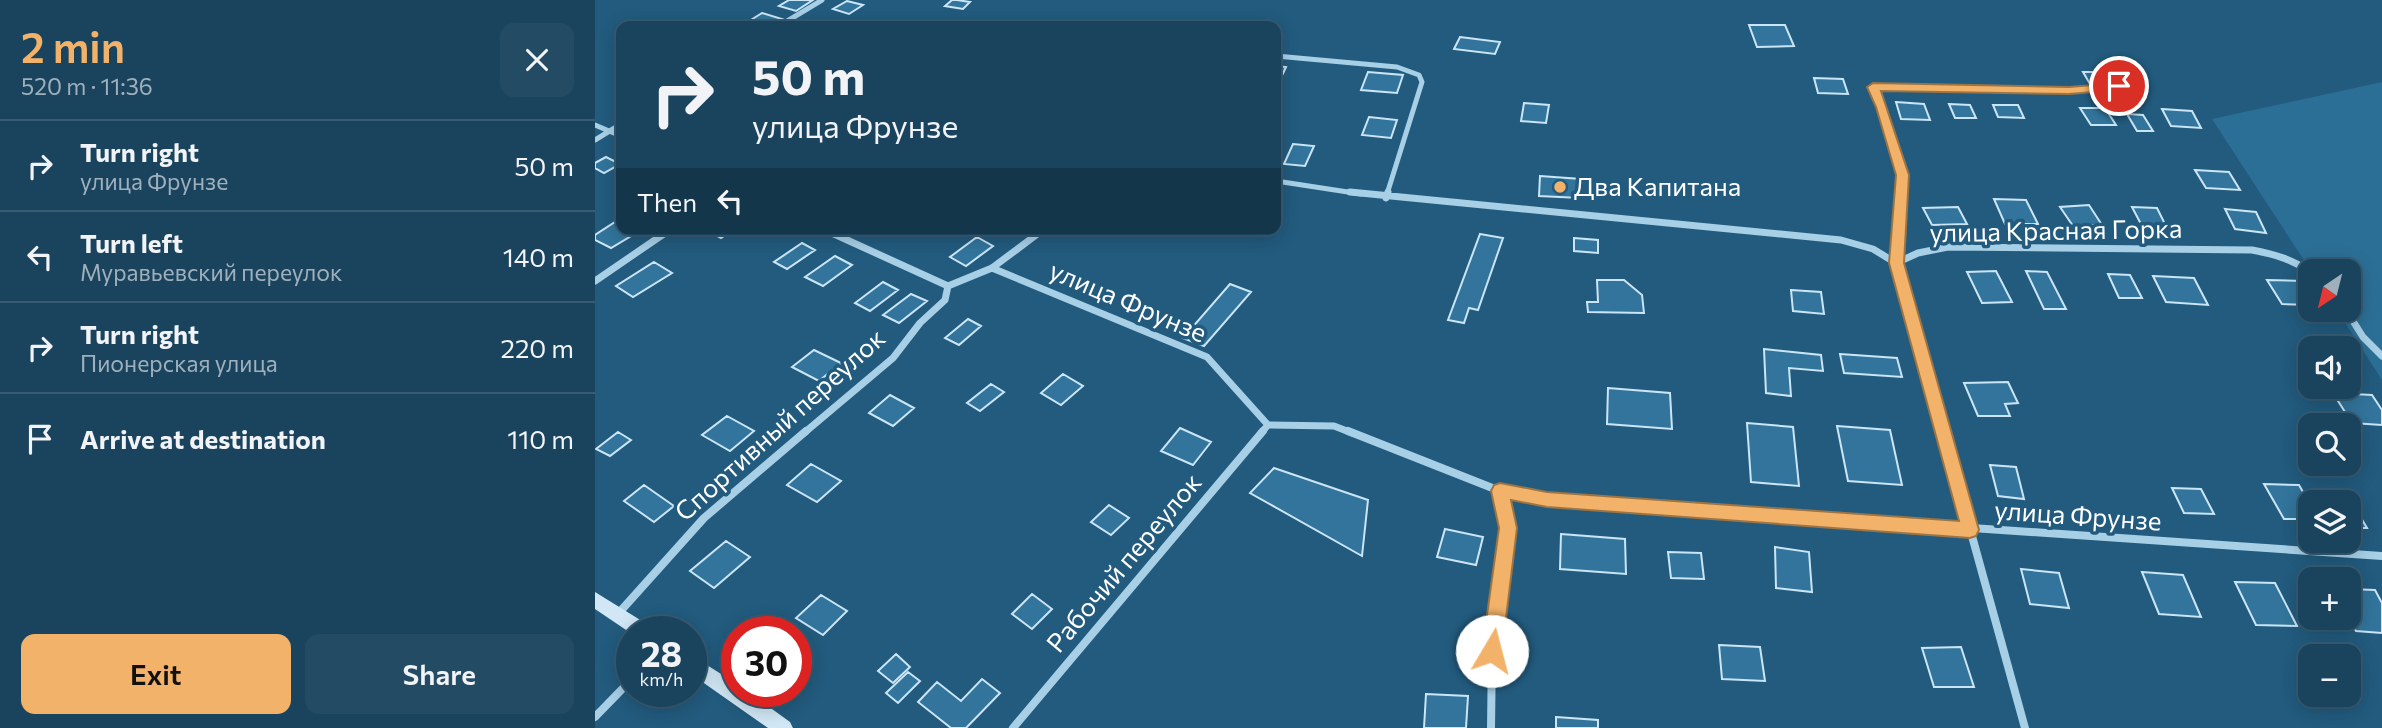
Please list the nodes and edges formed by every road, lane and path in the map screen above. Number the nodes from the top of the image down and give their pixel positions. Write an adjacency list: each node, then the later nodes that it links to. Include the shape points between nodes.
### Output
1 (822, 0): 2 (street)
2 (787, 21)
3 (1281, 56): 11 (street, via 1397,67 1419,75 1422,82)
4 (2119, 86): 15 (street, via 2069,90 1873,87 1902,175)
5 (595, 125): 7 (street)
6 (616, 127): 7 (street)
7 (608, 132): 8 (street); 9 (street)
8 (616, 134)
9 (595, 140)
10 (1281, 182): 11 (street, улица Красная Горка)
11 (1386, 198): 15 (street, улица Красная Горка, via 1841,240 1873,249)
12 (662, 235): 18 (street)
13 (836, 235): 19 (street)
14 (1036, 235): 17 (street)
15 (1896, 263): 16 (street, улица Красная Горка, via 1948,247 2252,250); 24 (street)
16 (2298, 264)
17 (992, 268): 19 (street); 22 (street, улица Фрунзе, via 1207,357)
18 (595, 281)
19 (948, 286): 27 (street, Спортивный переулок, via 946,300 920,323 893,358 704,518)
20 (2354, 322): 21 (street)
21 (2382, 356)
22 (1268, 425): 23 (street, улица Фрунзе, via 1334,426); 32 (street, Рабочий переулок)
23 (1500, 491): 24 (street, улица Фрунзе, via 1547,499); 33 (street, via 1508,528 1492,651)
24 (1970, 530): 25 (street, улица Фрунзе); 34 (street)
25 (2382, 556)
26 (595, 600): 27 (street)
27 (617, 615)
28 (707, 674): 31 (street)
29 (616, 695): 30 (street)
30 (595, 716)
31 (784, 728)
32 (1013, 728)
33 (1491, 728)
34 (2025, 728)

